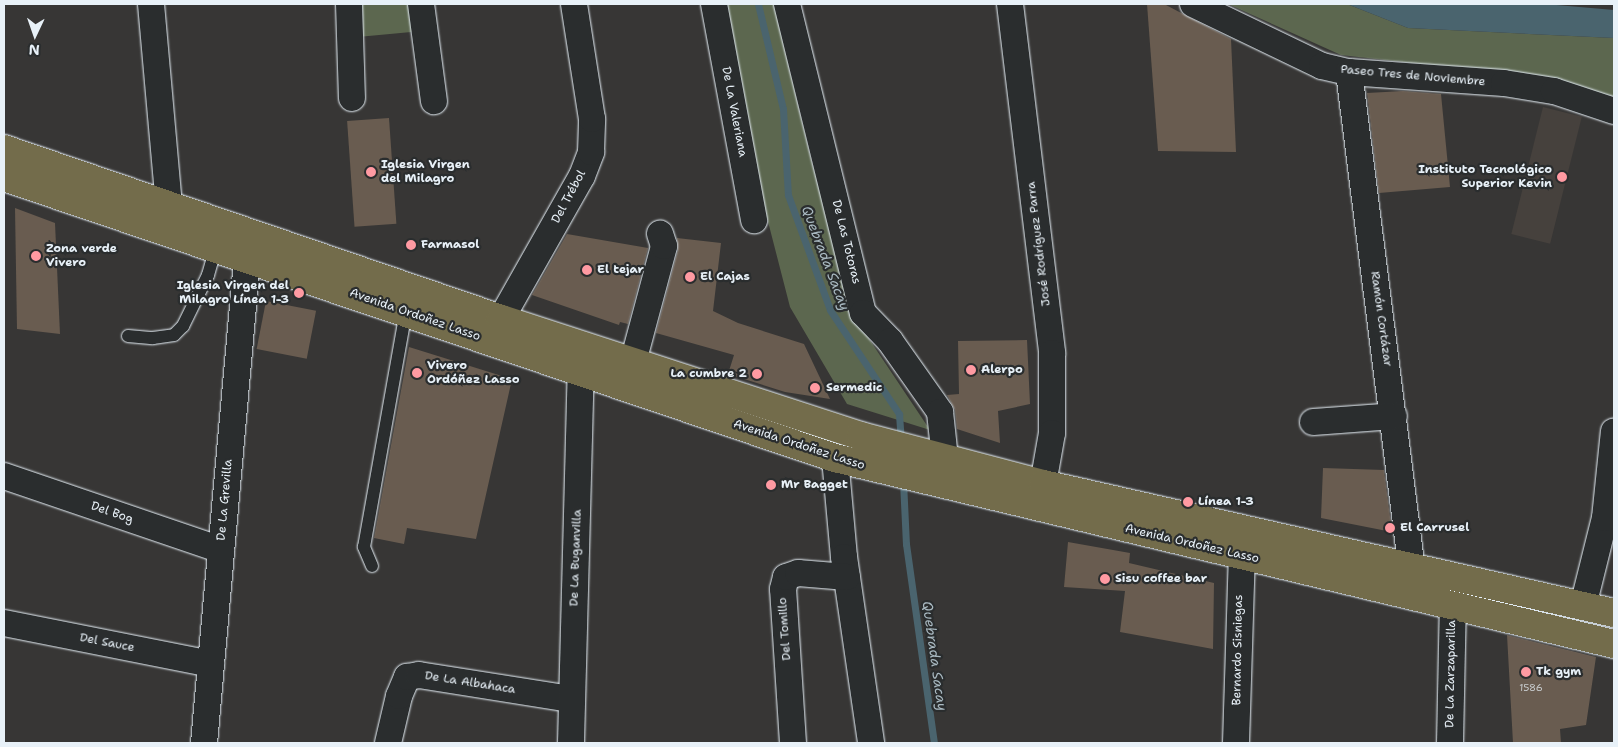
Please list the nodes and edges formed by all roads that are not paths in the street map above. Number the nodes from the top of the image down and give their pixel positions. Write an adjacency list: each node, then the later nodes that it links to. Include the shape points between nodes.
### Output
1 (151, 4): 15 (street)
2 (349, 4): 10 (street)
3 (421, 4): 11 (street)
4 (574, 4): 21 (street, Del Trébol, via 592,119 591,152 582,176)
5 (714, 4): 16 (street, De La Valeriana)
6 (787, 4): 28 (street, De Las Totoras, via 863,313 890,341 940,412)
7 (1010, 4): 31 (street, José Rodríguez Parra, via 1052,353 1052,433)
8 (1193, 4): 9 (street, Paseo Tres de Noviembre, via 1312,62)
9 (1349, 72): 12 (street, Paseo Tres de Noviembre, via 1504,83 1554,91); 25 (street, Ramón Cortázar)
10 (352, 98)
11 (434, 101)
12 (1614, 111)
13 (4, 149): 15 (main road, Avenida Ordoñez Lasso)
14 (4, 177): 18 (main road, Avenida Ordoñez Lasso)
15 (169, 206): 21 (main road, Avenida Ordoñez Lasso)
16 (754, 220)
17 (660, 234): 23 (street, via 664,246)
18 (216, 247): 19 (main road, Avenida Ordoñez Lasso); 22 (lane, via 208,275 183,326 174,335 153,338)
19 (247, 257): 20 (main road, Avenida Ordoñez Lasso); 32 (street, De La Grevilla)
20 (406, 312): 24 (main road, Avenida Ordoñez Lasso); 34 (lane, via 364,548)
21 (501, 320): 23 (main road, Avenida Ordoñez Lasso)
22 (128, 336)
23 (633, 362): 28 (main road, Avenida Ordoñez Lasso, via 861,436)
24 (582, 373): 29 (main road, Avenida Ordoñez Lasso); 43 (street, De La Buganvilla)
25 (1394, 416): 26 (street); 35 (street, Ramón Cortázar)
26 (1313, 422)
27 (1614, 431): 38 (street, via 1604,518)
28 (945, 459): 31 (main road, Avenida Ordoñez Lasso)
29 (844, 461): 33 (main road, Avenida Ordoñez Lasso); 36 (street)
30 (4, 476): 32 (street, Del Bog)
31 (1043, 484): 35 (main road, Avenida Ordoñez Lasso)
32 (221, 550): 42 (street, De La Grevilla)
33 (1242, 556): 37 (main road, Avenida Ordoñez Lasso); 49 (street, Bernardo Sisniegas)
34 (372, 566)
35 (1411, 566): 38 (main road, Avenida Ordoñez Lasso)
36 (847, 577): 47 (street, Del Tomillo, via 798,573 786,577 782,589); 48 (street)
37 (1452, 605): 41 (main road, Avenida Ordoñez Lasso); 50 (street, De La Zarzaparilla)
38 (1583, 606): 39 (main road, Avenida Ordoñez Lasso)
39 (1614, 613)
40 (4, 623): 42 (street, Del Sauce)
41 (1614, 644)
42 (211, 664): 44 (street, De La Grevilla)
43 (572, 699): 45 (street, De La Albahaca, via 419,675 407,677); 46 (street, De La Buganvilla)
44 (204, 743)
45 (388, 743)
46 (571, 743)
47 (793, 743)
48 (871, 743)
49 (1236, 743)
50 (1450, 743)

